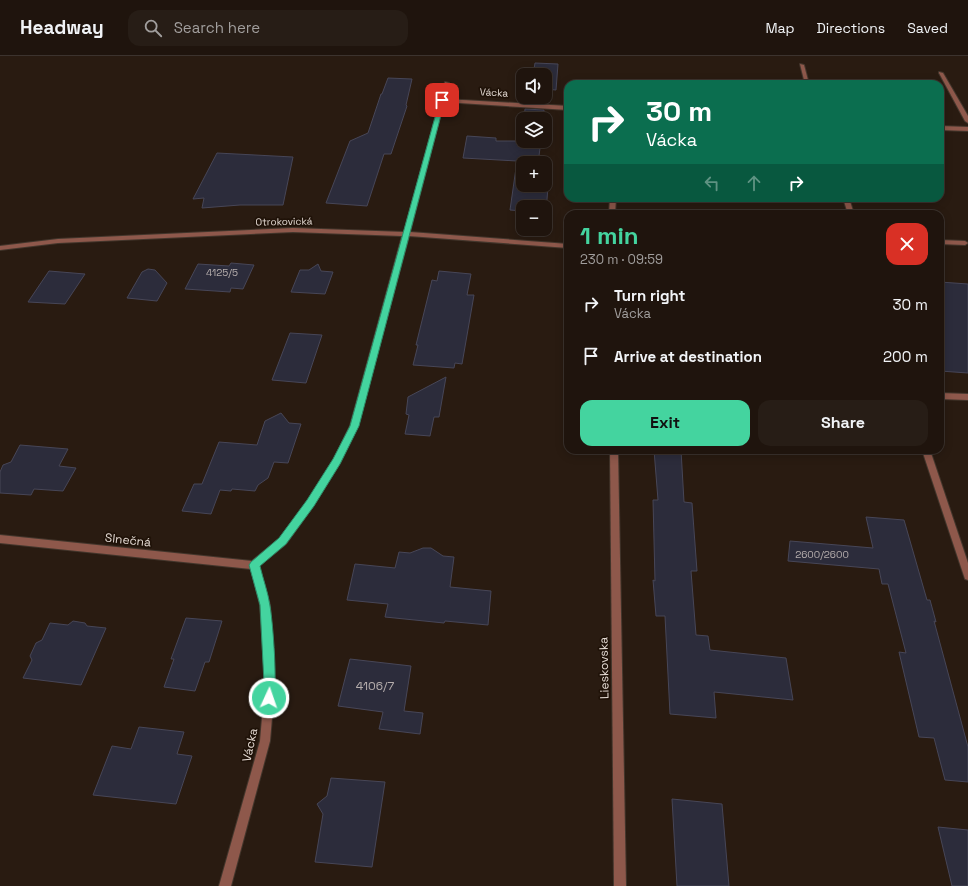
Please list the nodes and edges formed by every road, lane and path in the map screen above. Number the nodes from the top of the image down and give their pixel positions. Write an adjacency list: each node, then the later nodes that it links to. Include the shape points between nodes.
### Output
1 (802, 65): 3 (street)
2 (941, 73): 7 (street)
3 (807, 80)
4 (447, 83): 5 (street)
5 (442, 100): 6 (street, Vácka); 10 (street)
6 (564, 108)
7 (968, 121)
8 (944, 128): 9 (street)
9 (968, 129)
10 (406, 234): 13 (street, Otrokovická); 14 (street, Otrokovická, via 293,230 58,241); 20 (street, via 354,426 311,503 283,541)
11 (944, 242): 12 (street)
12 (965, 243)
13 (564, 246)
14 (0, 248)
15 (944, 396): 16 (street)
16 (968, 397)
17 (614, 454): 23 (street, Lieskovska)
18 (927, 454): 21 (street)
19 (0, 539): 20 (street, Slnečná)
20 (254, 565): 22 (street, Vácka, via 265,605 270,683 265,741)
21 (968, 576)
22 (225, 886)
23 (620, 886)

